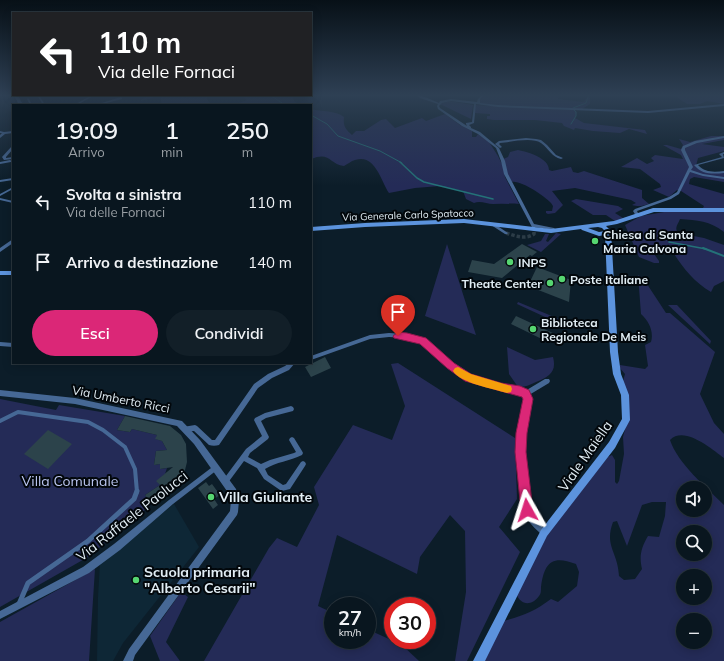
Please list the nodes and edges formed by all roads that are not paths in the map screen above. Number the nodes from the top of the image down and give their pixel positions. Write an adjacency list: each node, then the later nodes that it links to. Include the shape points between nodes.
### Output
1 (464, 125): 3 (street)
2 (468, 125): 3 (street)
3 (473, 130): 9 (street, via 494,144)
4 (12, 132): 5 (street)
5 (1, 133)
6 (724, 137): 15 (street, via 684,147 683,150 692,167)
7 (12, 148): 12 (street, via 4,156 5,159)
8 (724, 153): 10 (street, via 721,154)
9 (500, 154): 11 (street, via 500,147 497,144 499,142 536,140 556,158); 30 (street, via 506,174 534,227)
10 (724, 157): 16 (street, via 696,165 706,171)
11 (561, 158)
12 (12, 160)
13 (12, 160): 14 (street)
14 (0, 163)
15 (689, 171): 17 (street); 26 (street, via 678,193 636,210)
16 (724, 172)
17 (724, 178)
18 (12, 179): 19 (street)
19 (0, 182): 20 (street)
20 (12, 182)
21 (12, 189): 22 (street)
22 (0, 195)
23 (0, 199): 24 (street)
24 (12, 202)
25 (724, 210): 26 (main road, via 660,209)
26 (637, 215): 27 (main road)
27 (615, 223): 29 (main road); 31 (main road)
28 (312, 229): 30 (main road, Via Generale Carlo Spatocco, via 464,221)
29 (595, 229): 30 (main road, Via Generale Carlo Spatocco); 31 (main road, via 604,234); 33 (main road)
30 (555, 231)
31 (607, 231): 33 (main road, Viale Maiella)
32 (12, 242): 34 (street)
33 (608, 246): 53 (main road, Viale Maiella, via 614,352 617,374 625,395 626,420 612,445)
34 (0, 250)
35 (0, 272): 36 (main road)
36 (12, 273)
37 (0, 344): 38 (street)
38 (12, 345)
39 (312, 358): 43 (street, via 370,337 407,336 423,341 450,366 468,378 501,388 520,390)
40 (291, 364): 46 (street, via 256,386 217,443 212,443 195,428)
41 (547, 380): 43 (street)
42 (0, 393): 46 (street, Via Umberto Ricci, via 75,401 179,423)
43 (525, 394): 53 (street, via 528,399 521,452 527,510 530,518)
44 (291, 409): 48 (street, via 257,420 266,437 248,451)
45 (0, 421): 54 (street, via 18,412 88,422 125,447 135,469 137,491 134,499 88,541 28,583)
46 (185, 429): 50 (street, Via Umberto Ricci)
47 (292, 440): 51 (street, via 300,453 291,458 271,462)
48 (244, 458): 51 (street); 52 (street)
49 (303, 464): 51 (street, via 288,487 282,488 266,477)
50 (215, 468): 52 (street, Via Umberto Ricci); 54 (street, Via Raffaele Paolucci, via 86,570)
51 (261, 468)
52 (225, 482): 56 (street, Via Umberto Ricci, via 233,492 234,512)
53 (544, 533): 57 (main road, Viale Maiella)
54 (19, 606): 55 (street, Via Raffaele Paolucci)
55 (0, 615)
56 (128, 661)
57 (479, 661)

